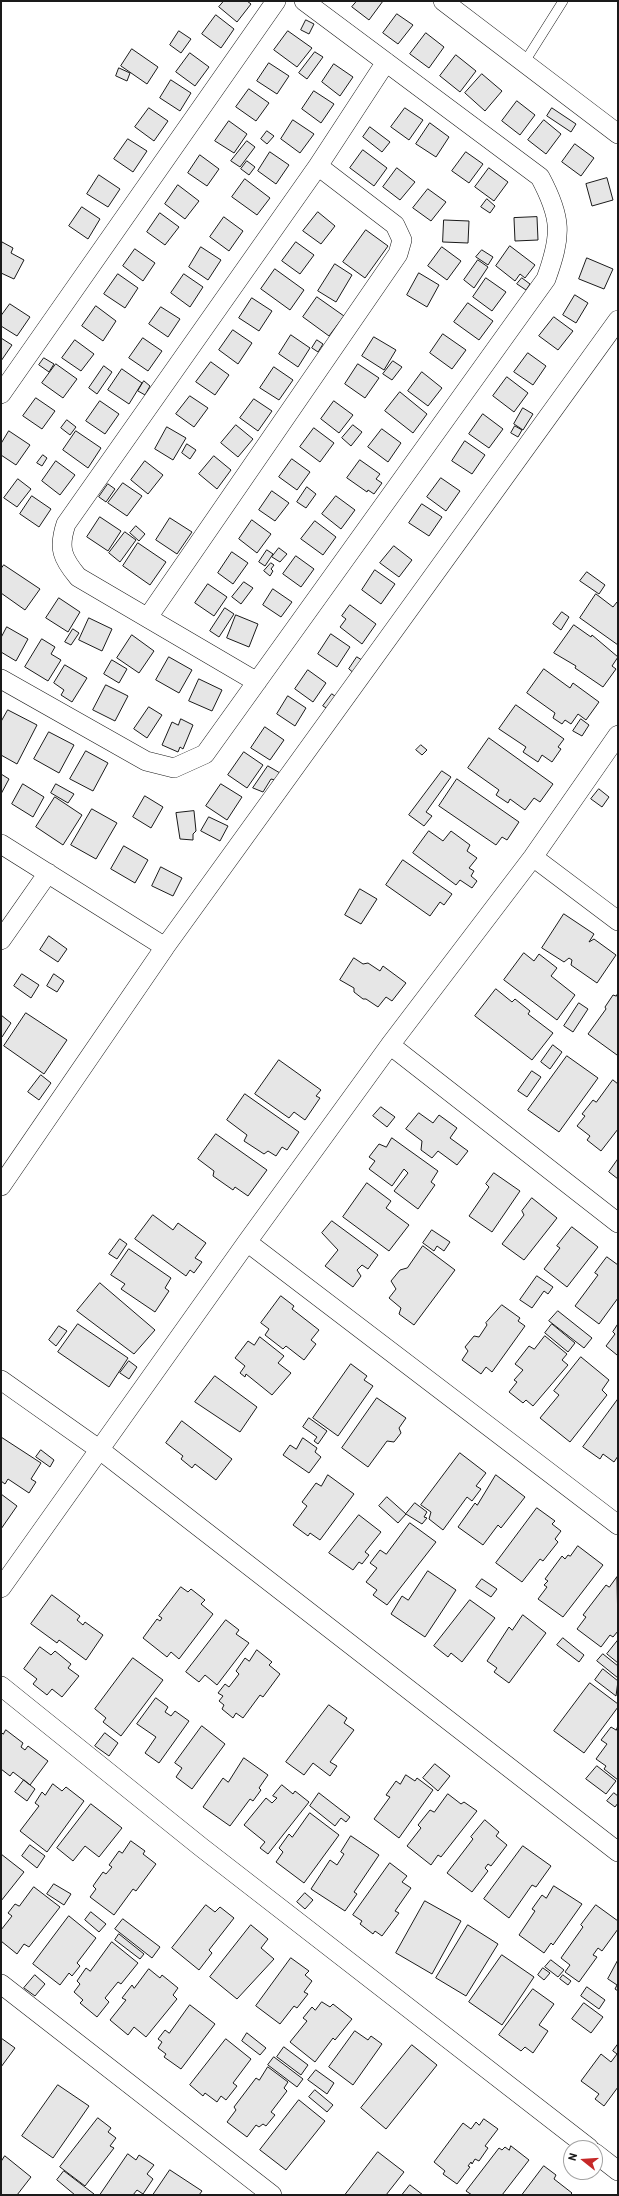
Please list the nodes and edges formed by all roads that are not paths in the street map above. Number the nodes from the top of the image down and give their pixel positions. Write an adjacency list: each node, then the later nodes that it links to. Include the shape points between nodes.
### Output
1 (276, 1): 10 (street)
2 (304, 1): 5 (street)
3 (443, 1): 6 (street)
4 (563, 1): 6 (lane)
5 (386, 62): 8 (street); 12 (street, via 540,177 553,201 559,226 555,254 546,279)
6 (524, 63): 7 (street)
7 (618, 134)
8 (318, 166): 11 (street, via 395,224 402,240 398,254); 11 (street, via 66,524 62,537 62,551 68,565 78,577)
9 (618, 320): 20 (street)
10 (1, 394)
11 (148, 618): 12 (street)
12 (257, 682): 13 (street, via 204,754 174,768 146,761)
13 (4, 687)
14 (618, 735): 16 (street)
15 (1, 844): 17 (street)
16 (533, 857): 18 (street); 21 (street)
17 (48, 873): 19 (street); 20 (street)
18 (618, 921)
19 (1, 940)
20 (165, 947): 22 (street)
21 (390, 1045): 23 (street); 24 (street)
22 (1, 1186)
23 (618, 1223)
24 (247, 1242): 26 (street); 27 (street)
25 (1, 1380): 26 (street)
26 (100, 1450): 28 (street); 30 (street)
27 (618, 1525)
28 (1, 1588)
29 (1, 1686): 32 (street, via 201,1847)
30 (618, 1852)
31 (1, 1984): 35 (street)
32 (578, 2140)
33 (603, 2159): 34 (street)
34 (618, 2171)
35 (272, 2195)

